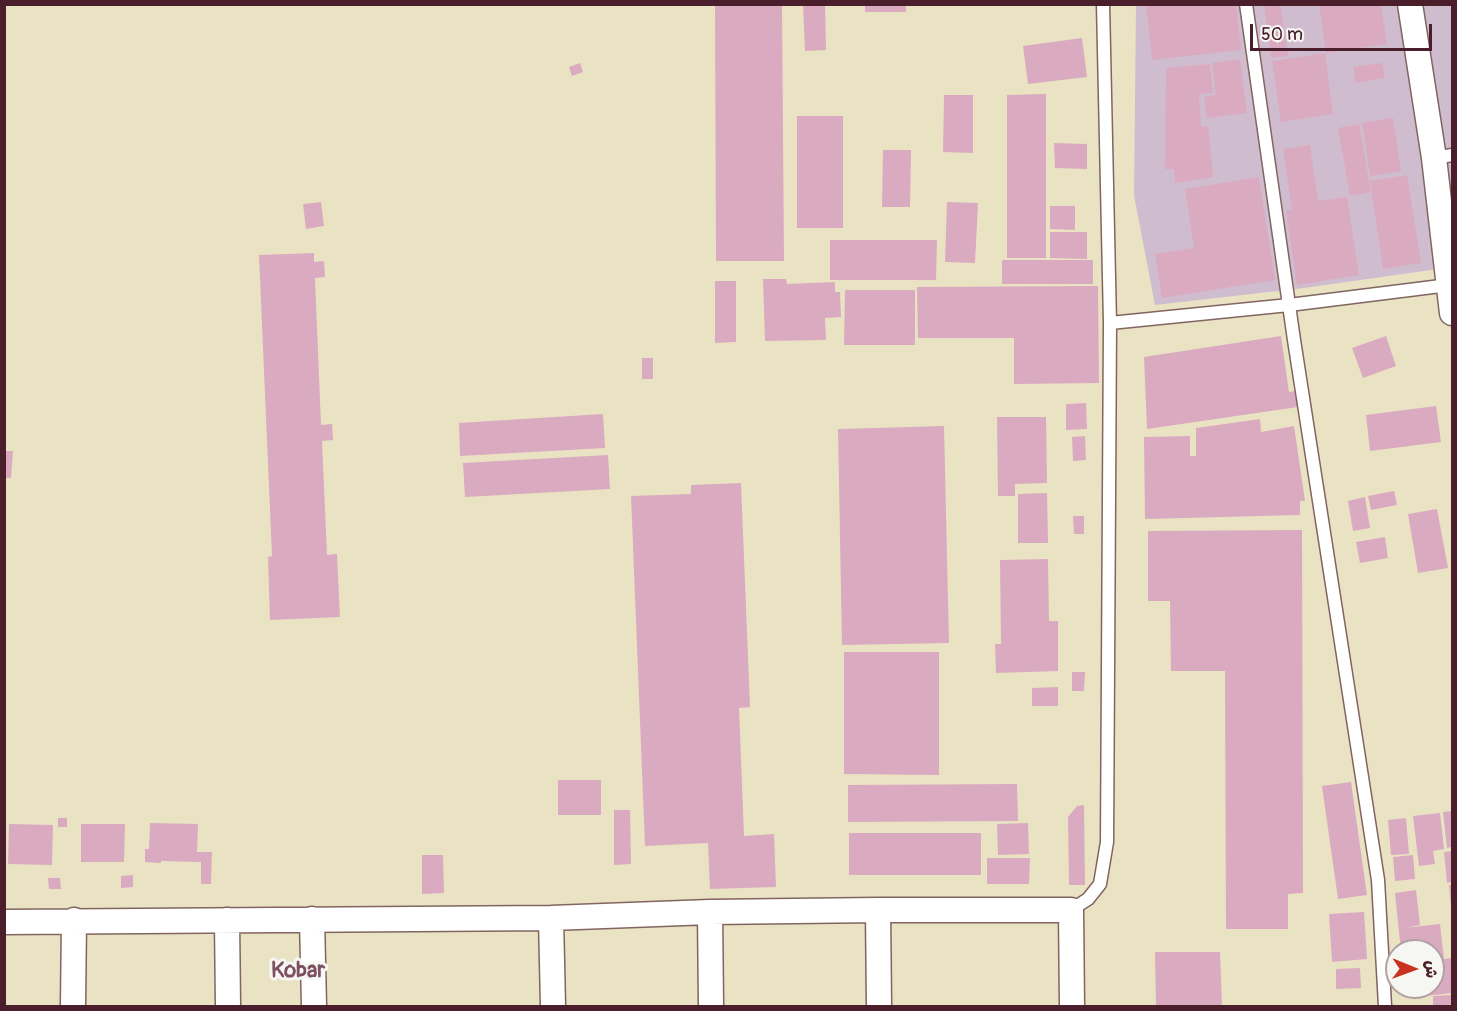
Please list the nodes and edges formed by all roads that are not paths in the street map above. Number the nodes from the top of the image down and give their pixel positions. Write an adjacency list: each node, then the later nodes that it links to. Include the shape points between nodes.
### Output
1 (1103, 4): 8 (lane)
2 (1246, 4): 6 (lane)
3 (1410, 4): 4 (street)
4 (1443, 156): 5 (street)
5 (1449, 285): 6 (lane); 7 (street)
6 (1289, 305): 8 (lane); 24 (lane, via 1378,880)
7 (1452, 313)
8 (1110, 323): 10 (lane, via 1107,842 1100,884 1088,899)
9 (878, 910): 10 (street); 11 (street); 22 (street)
10 (1071, 910): 23 (street)
11 (710, 912): 12 (street); 21 (street)
12 (551, 918): 13 (street); 20 (street)
13 (312, 919): 15 (street); 19 (street)
14 (74, 920): 15 (street); 16 (street); 17 (street)
15 (227, 920): 18 (street)
16 (4, 922)
17 (73, 1006)
18 (228, 1006)
19 (314, 1006)
20 (553, 1006)
21 (711, 1006)
22 (879, 1006)
23 (1072, 1006)
24 (1384, 1006)

